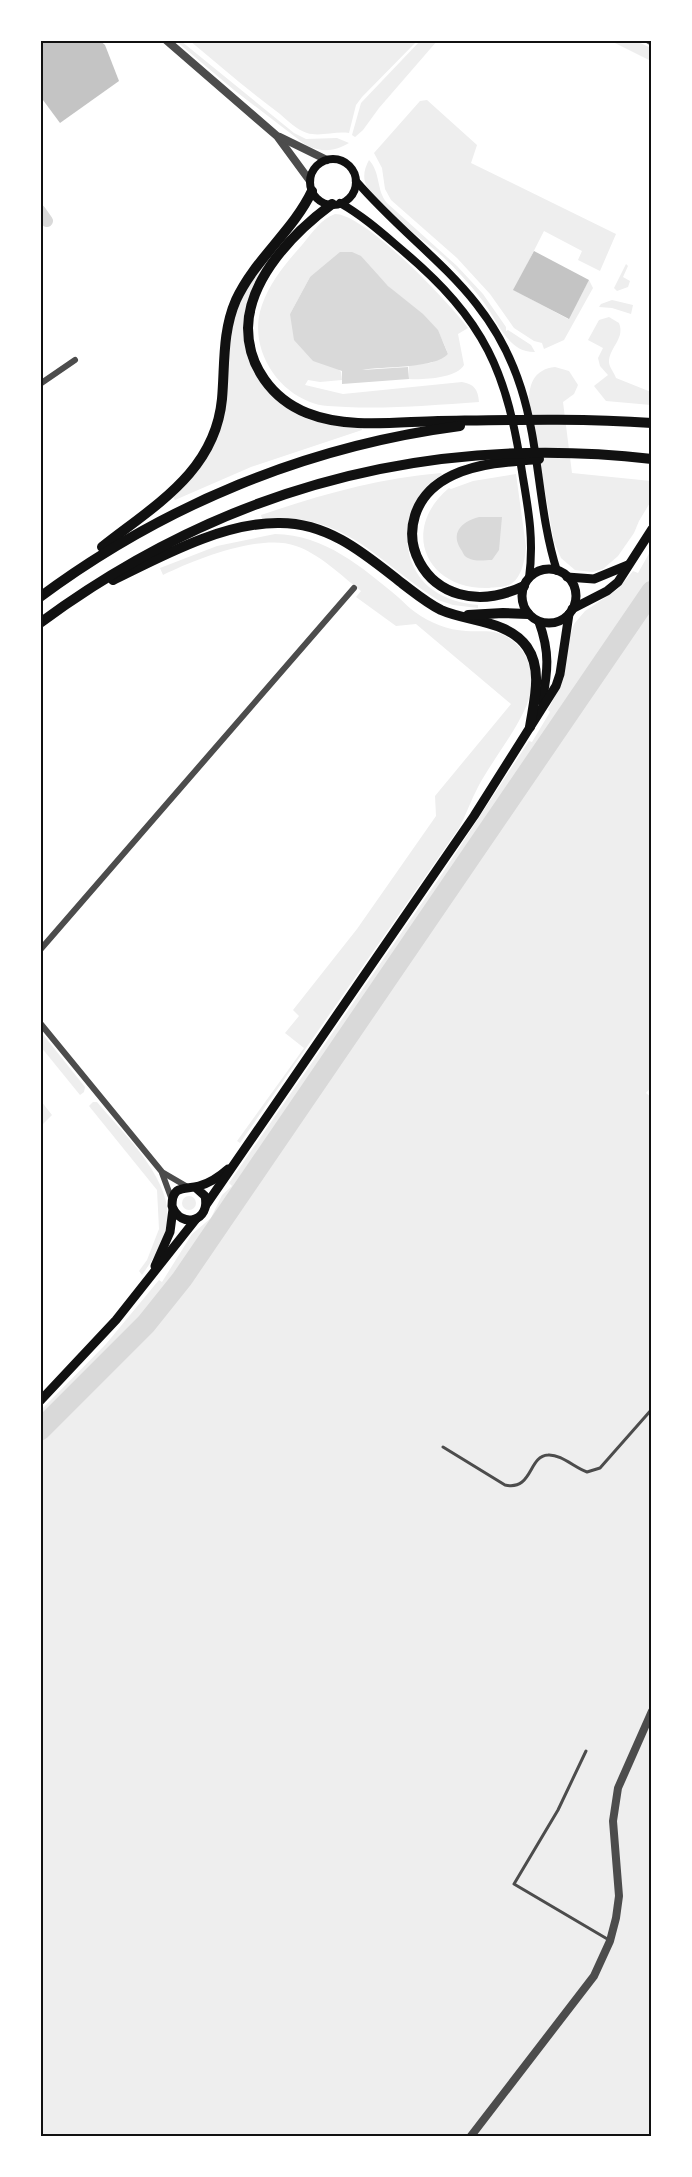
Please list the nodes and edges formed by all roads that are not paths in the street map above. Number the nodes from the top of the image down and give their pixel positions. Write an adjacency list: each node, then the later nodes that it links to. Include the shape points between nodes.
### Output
1 (166, 40): 4 (street)
2 (647, 40): 3 (street)
3 (651, 43)
4 (277, 136): 5 (street); 7 (street)
5 (327, 160): 6 (main road, via 338,159 348,164); 7 (main road, via 313,170)
6 (356, 181): 8 (main road, via 350,197); 17 (main road, via 467,290 487,315 507,351 524,397 549,547)
7 (311, 186): 8 (main road, via 322,202); 21 (highway, via 303,208 252,271 236,300 225,340 219,418 200,462 181,484)
8 (336, 204): 12 (highway, via 315,216 299,232 256,292 248,333 260,373 291,406 320,417 357,422); 19 (main road, via 373,226 448,293 474,325 492,357 509,400 520,457 532,540)
9 (75, 360): 10 (street)
10 (40, 384)
11 (651, 423): 12 (highway, via 537,420)
12 (453, 424): 21 (highway, via 346,448 226,489 139,532)
13 (602, 454): 14 (highway); 19 (highway, via 498,463 461,472 436,486 422,502 413,539 420,564 438,585 467,597 494,597); 22 (highway, via 459,456 352,474 286,493 205,524 150,551)
14 (651, 459)
15 (651, 529): 16 (main road)
16 (628, 565): 18 (main road, via 594,579); 24 (main road, via 614,586)
17 (557, 571): 18 (main road); 19 (main road, via 544,570)
18 (567, 577): 24 (main road, via 575,590)
19 (526, 582): 25 (main road, via 522,603)
20 (354, 588): 30 (street)
21 (40, 597)
22 (65, 605): 23 (highway, via 198,542 249,526 280,523 308,526 338,537); 27 (highway)
23 (447, 612): 25 (highway); 29 (highway, via 503,629 528,649 536,678)
24 (570, 612): 26 (main road, via 555,622); 28 (main road, via 560,674)
25 (528, 614): 26 (main road)
26 (539, 622): 28 (main road, via 548,659)
27 (40, 623)
28 (541, 708): 29 (main road)
29 (530, 727): 32 (main road, via 463,832)
30 (40, 950)
31 (40, 1023): 33 (street)
32 (235, 1163): 34 (main road, via 218,1177); 36 (main road)
33 (162, 1172): 34 (street); 35 (street)
34 (191, 1187): 35 (main road, via 176,1193); 36 (main road, via 205,1196)
35 (173, 1204): 37 (main road, via 182,1219); 38 (main road, via 170,1232)
36 (206, 1205): 37 (main road)
37 (196, 1219): 38 (main road)
38 (152, 1274): 39 (main road, via 116,1320)
39 (40, 1401)
40 (651, 1409): 41 (lane, via 600,1468 587,1472 556,1456 544,1455 526,1479 514,1486 505,1485)
41 (443, 1447)
42 (651, 1711): 44 (street, via 618,1788 613,1821 619,1896)
43 (586, 1751): 44 (lane, via 558,1810 513,1884)
44 (610, 1941): 45 (street, via 594,1976)
45 (471, 2136)

